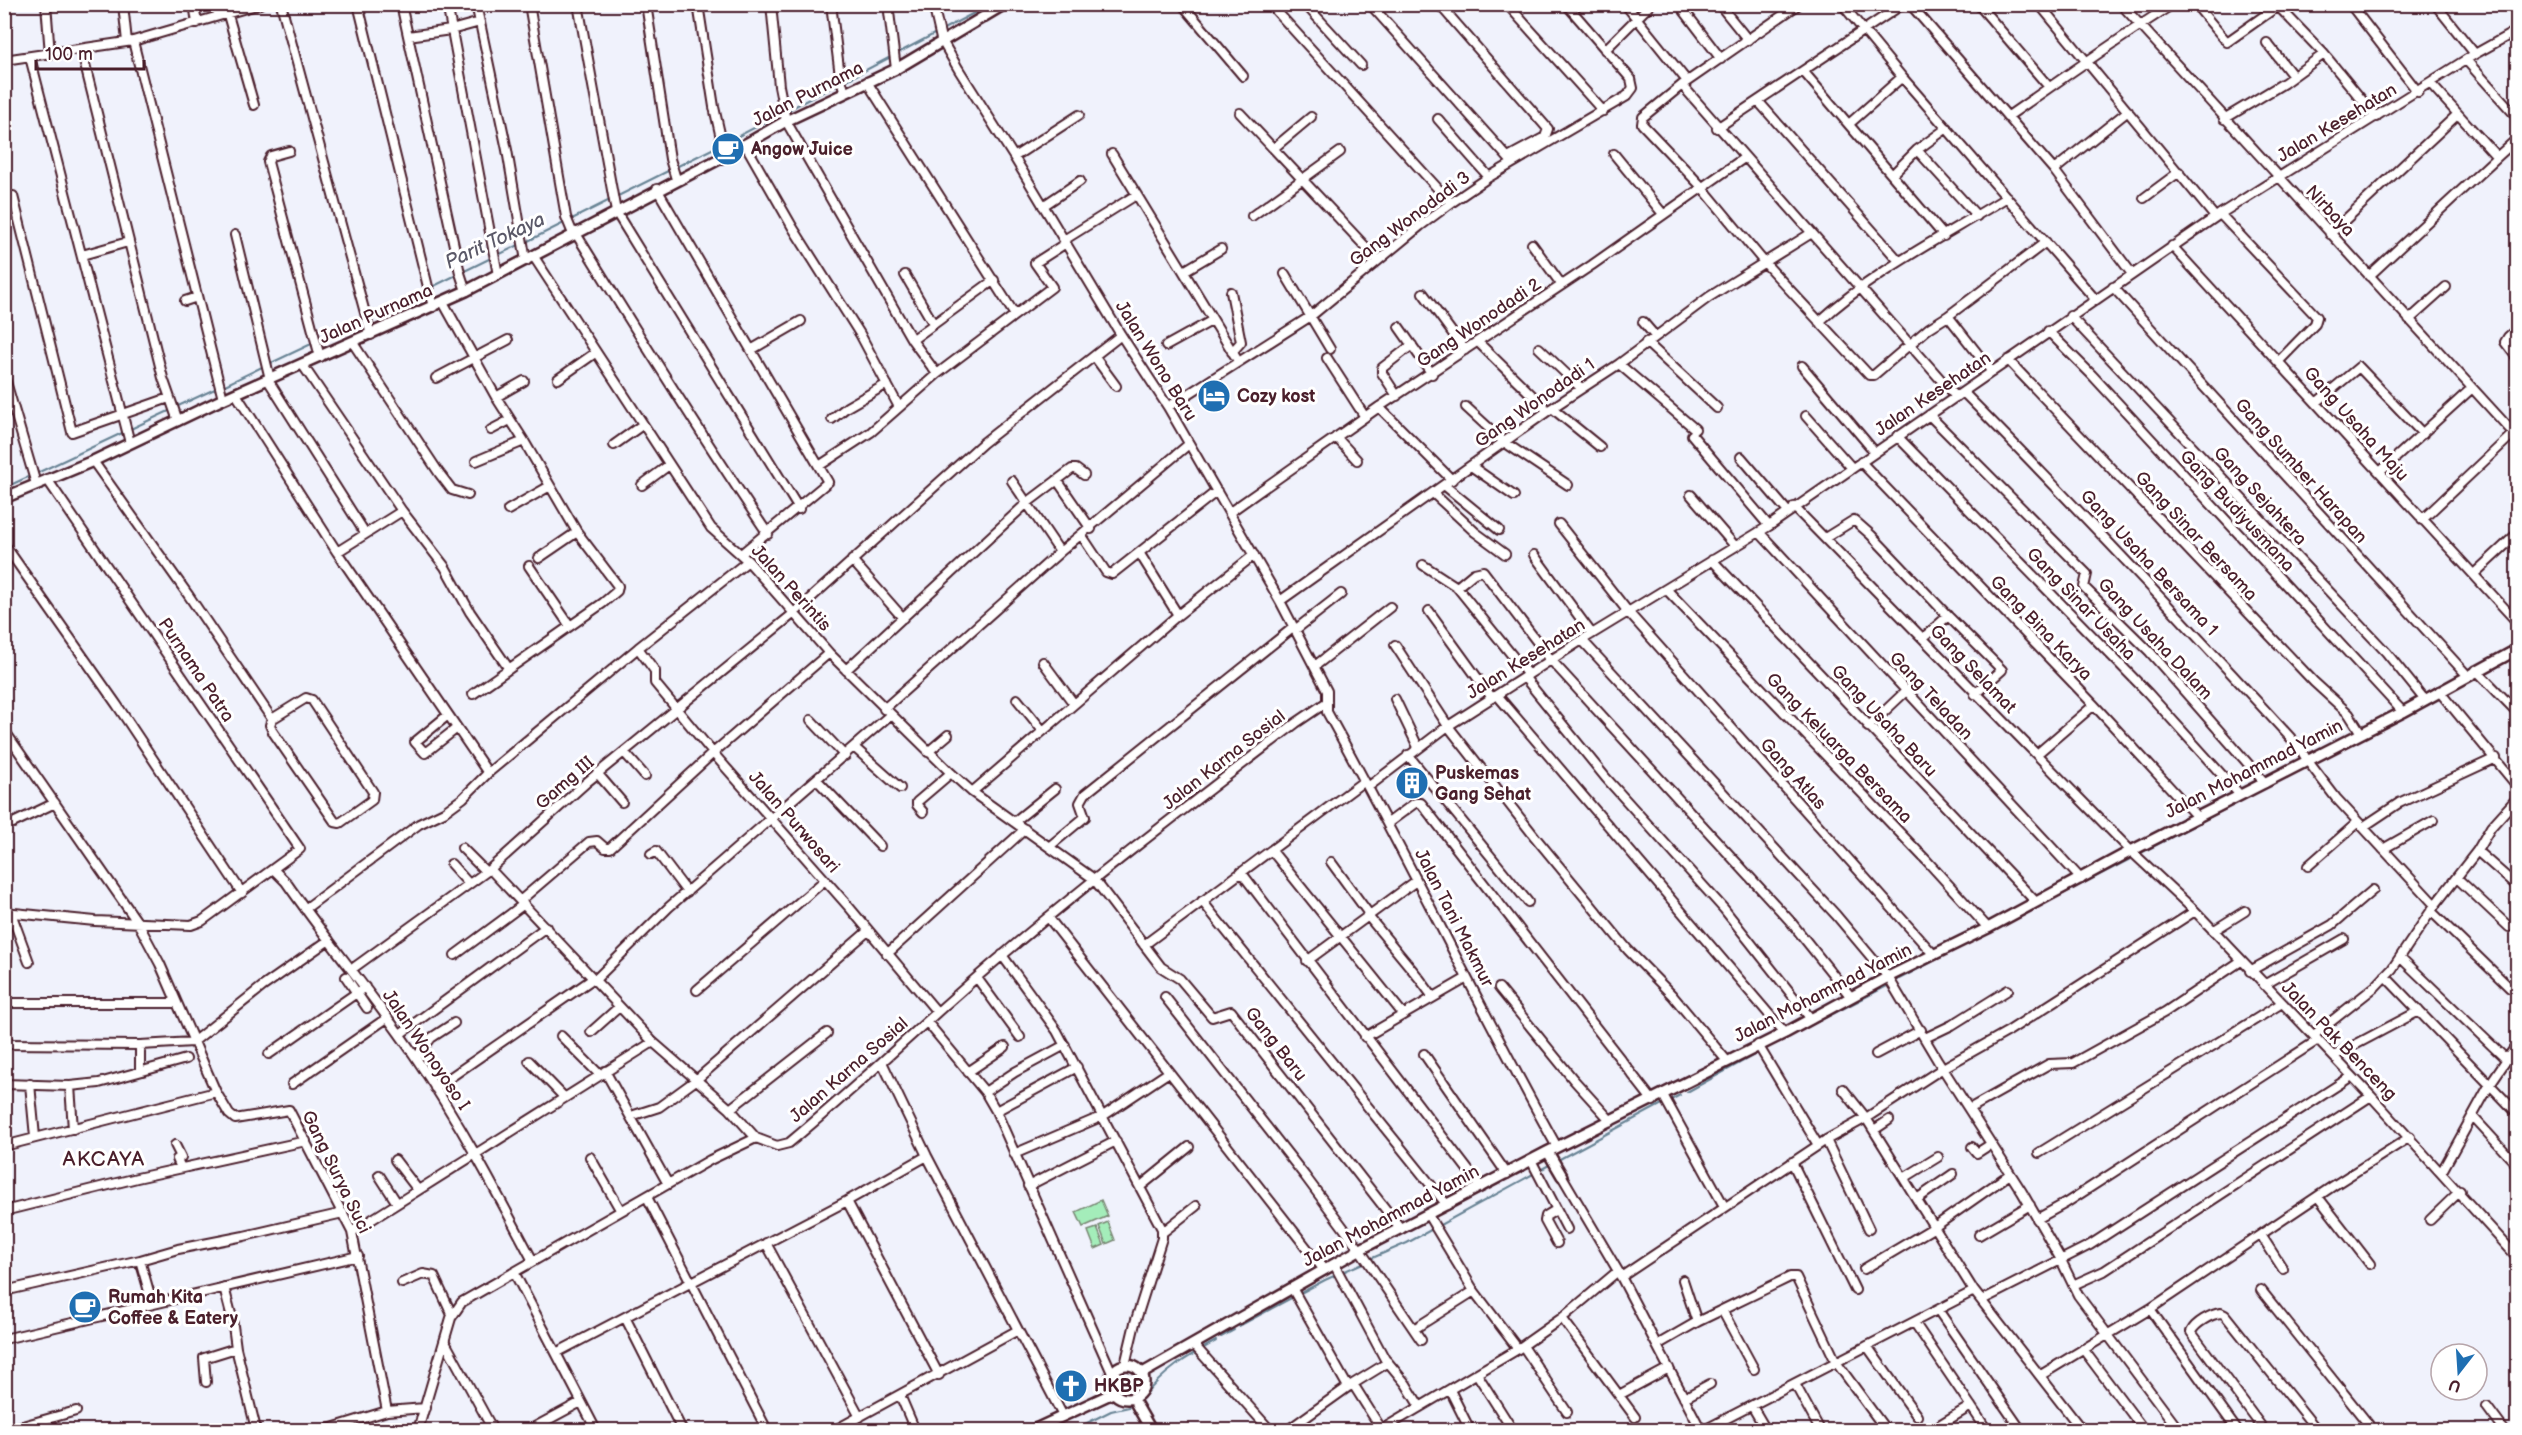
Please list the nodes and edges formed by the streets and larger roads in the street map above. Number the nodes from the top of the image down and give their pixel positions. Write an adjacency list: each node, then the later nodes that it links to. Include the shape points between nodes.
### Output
1 (46, 4): 57 (street)
2 (123, 4): 53 (street)
3 (194, 4): 45 (street)
4 (260, 4): 42 (street)
5 (280, 4): 176 (street)
6 (358, 4): 162 (street)
7 (401, 4): 50 (street)
8 (447, 4): 47 (street)
9 (476, 4): 44 (street)
10 (529, 4): 128 (street, Jalan Perintis, via 566,217)
11 (578, 4): 123 (street)
12 (646, 4): 110 (street)
13 (698, 4): 100 (street)
14 (771, 4): 87 (street)
15 (831, 4): 75 (street)
16 (888, 4): 65 (street)
17 (933, 4): 52 (street, Jalan Wono Baru)
18 (1005, 4): 52 (street, Jalan Purnama)
19 (1182, 4): 68 (street)
20 (1270, 4): 121 (street)
21 (1305, 4): 66 (street)
22 (1370, 4): 106 (street)
23 (1439, 4): 106 (street, via 1548,129 1545,137)
24 (1507, 4): 79 (street)
25 (1566, 4): 56 (street)
26 (1625, 4): 43 (street, Gang Usaha Bersama 1)
27 (1651, 4): 43 (street)
28 (1679, 4): 61 (street)
29 (1719, 4): 51 (street)
30 (1842, 4): 49 (street)
31 (1903, 4): 49 (street)
32 (1910, 4): 85 (street)
33 (1978, 4): 74 (street)
34 (2039, 4): 64 (street)
35 (2121, 4): 46 (street, Nirbaya)
36 (2173, 4): 46 (street)
37 (2195, 4): 41 (street, via 2227,42)
38 (2350, 4): 76 (street)
39 (2435, 4): 59 (street)
40 (1797, 5): 51 (street)
41 (2277, 5): 58 (street)
42 (228, 15): 45 (street); 78 (street)
43 (1637, 18): 56 (street); 72 (street, Gang Usaha Bersama 1)
44 (480, 22): 47 (street); 140 (street)
45 (197, 23): 53 (street)
46 (2139, 25): 64 (street); 90 (street, Nirbaya)
47 (452, 30): 50 (street); 144 (street)
48 (2517, 30): 59 (street, Jalan Kesehatan)
49 (1864, 31): 67 (street); 70 (street)
50 (408, 36): 154 (street)
51 (1748, 40): 61 (street)
52 (942, 41): 65 (street, Jalan Purnama); 103 (street, Jalan Wono Baru)
53 (130, 42): 55 (street); 158 (street)
54 (2267, 43): 69 (street)
55 (81, 49): 57 (street); 134 (street)
56 (1605, 50): 79 (street, Gang Wonodadi 3, via 1628,74 1633,86 1627,96)
57 (50, 54): 60 (street)
58 (2324, 54): 69 (street); 86 (street)
59 (2475, 54): 63 (street, Jalan Kesehatan)
60 (30, 57): 62 (street); 139 (street)
61 (1720, 58): 72 (street)
62 (4, 60)
63 (2466, 60): 73 (street, Jalan Kesehatan); 88 (street)
64 (2087, 63): 74 (street); 80 (street)
65 (895, 64): 71 (street, Jalan Purnama)
66 (1361, 65)
67 (1803, 71): 77 (street); 91 (street)
68 (1243, 76)
69 (2293, 76): 90 (street)
70 (1902, 78): 91 (street); 93 (street)
71 (867, 82): 75 (street, Jalan Purnama); 150 (street)
72 (1684, 83): 92 (street, Gang Usaha Bersama 1); 115 (street, via 1642,118 1644,126)
73 (2430, 83): 76 (street, Jalan Kesehatan); 82 (street)
74 (2049, 87): 85 (street)
75 (844, 90): 87 (street, Jalan Purnama)
76 (2418, 92): 86 (street, Jalan Kesehatan)
77 (1758, 101): 92 (street); 143 (street)
78 (254, 105)
79 (1603, 111): 106 (street, Gang Wonodadi 3)
80 (2128, 111): 107 (street); 108 (street)
81 (1240, 113): 96 (street)
82 (2458, 114): 104 (street); 130 (street)
83 (1079, 116): 103 (street)
84 (1311, 117): 96 (street)
85 (2007, 117): 107 (street)
86 (2376, 117): 112 (street, Jalan Kesehatan)
87 (786, 118): 95 (street, Jalan Purnama); 180 (street)
88 (2517, 118)
89 (1438, 119): 111 (street)
90 (2224, 119): 112 (street, Nirbaya)
91 (1849, 124): 109 (street)
92 (1717, 128): 105 (street, Gang Usaha Bersama 1)
93 (1947, 128): 97 (street); 119 (street)
94 (2517, 138): 104 (street)
95 (745, 144): 100 (street, Jalan Purnama); 210 (street)
96 (1274, 148): 113 (street)
97 (1917, 150): 109 (street); 126 (street)
98 (289, 151): 192 (street, via 271,156 268,162)
99 (1341, 152): 113 (street)
100 (724, 154): 110 (street, Jalan Purnama)
101 (1112, 154): 117 (street)
102 (1614, 154): 124 (street)
103 (1014, 156): 122 (street, Jalan Wono Baru)
104 (2497, 157): 149 (street)
105 (1744, 158): 115 (street, Gang Wonodadi 2); 129 (street, Gang Usaha Bersama 1)
106 (1511, 160): 111 (street, Gang Wonodadi 3)
107 (2054, 170): 147 (street)
108 (2179, 172): 120 (street); 127 (street)
109 (1892, 175): 132 (street)
110 (675, 177): 116 (street, Jalan Purnama)
111 (1490, 177): 121 (street, Gang Wonodadi 3)
112 (2278, 177): 127 (street, Jalan Kesehatan); 130 (street, Nirbaya)
113 (1303, 179): 125 (street); 141 (street)
114 (1080, 182): 122 (street)
115 (1701, 186): 124 (street, Gang Wonodadi 2); 142 (street)
116 (657, 189): 123 (street, Jalan Purnama); 188 (street)
117 (1136, 195): 133 (street); 145 (street)
118 (13, 196): 228 (street, via 71,430)
119 (2007, 197): 126 (street); 135 (street)
120 (2144, 198)
121 (1451, 203): 141 (street, Gang Wonodadi 3)
122 (1043, 206): 133 (street, Jalan Wono Baru)
123 (615, 208): 128 (street, Jalan Purnama); 274 (street)
124 (1663, 214): 151 (street, Gang Wonodadi 2)
125 (1252, 216)
126 (1977, 216): 132 (street)
127 (2217, 216): 137 (street, Jalan Kesehatan); 198 (street, via 2317,317 2315,324)
128 (573, 231): 140 (street, Jalan Purnama); 288 (street, Jalan Perintis)
129 (1810, 234): 142 (street, Gang Wonodadi 1); 155 (street, Gang Usaha Bersama 1)
130 (2330, 234): 149 (street, Nirbaya)
131 (235, 235): 206 (street)
132 (1944, 236): 143 (street)
133 (1065, 241): 163 (street, via 1035,262 1052,287); 177 (street, Jalan Wono Baru)
134 (128, 242): 139 (street); 219 (street)
135 (2046, 242): 159 (street); 165 (street)
136 (1532, 244): 151 (street)
137 (2172, 246): 147 (street, Jalan Kesehatan); 198 (street, Gang Usaha Maju)
138 (1221, 249): 145 (street)
139 (82, 255): 228 (street)
140 (528, 257): 144 (street, Jalan Purnama); 191 (street, Jalan Perintis)
141 (1378, 260): 164 (street, Gang Wonodadi 3)
142 (1764, 261): 171 (street); 178 (street, Gang Wonodadi 1)
143 (1899, 261): 155 (street)
144 (497, 271): 154 (street, Jalan Purnama)
145 (1184, 271): 167 (street)
146 (1285, 274): 164 (street)
147 (2132, 274): 152 (street, Jalan Kesehatan)
148 (905, 275): 172 (street)
149 (2368, 276): 168 (street, Nirbaya)
150 (994, 280): 163 (street); 172 (street)
151 (1561, 284): 181 (street, Gang Wonodadi 2)
152 (2113, 287): 159 (street, Jalan Kesehatan); 334 (street, Gang Sumber Harapan)
153 (2446, 287): 168 (street)
154 (465, 288): 161 (street, Jalan Purnama)
155 (1859, 289): 171 (street); 184 (street, Gang Usaha Bersama 1)
156 (1231, 292): 190 (street, via 1241,340)
157 (1423, 293): 189 (street)
158 (197, 297): 160 (street); 217 (street)
159 (2096, 298): 166 (street, Jalan Kesehatan)
160 (185, 301)
161 (443, 302): 162 (street, Jalan Purnama); 194 (street)
162 (432, 305): 176 (street, Jalan Purnama)
163 (1015, 315): 205 (street)
164 (1311, 316): 197 (street, Gang Wonodadi 3); 229 (street)
165 (1948, 316): 184 (street); 202 (street)
166 (2070, 316): 175 (street, Jalan Kesehatan); 343 (street, Gang Sejahtera, via 2378,643)
167 (1213, 320): 186 (street); 190 (street)
168 (2409, 320): 213 (street, Nirbaya)
169 (801, 321): 188 (street)
170 (1643, 321): 178 (street)
171 (1819, 322): 184 (street, via 1870,375)
172 (933, 323): 180 (street)
173 (1399, 327): 185 (street)
174 (2517, 328): 195 (street, via 2505,342)
175 (2048, 331): 196 (street, Jalan Kesehatan); 349 (street, Gang Budiyusmana)
176 (370, 332): 183 (street, Jalan Purnama)
177 (1121, 335): 193 (street, Gamg III); 221 (street, Jalan Wono Baru)
178 (1655, 336): 182 (street, Gang Wonodadi 1)
179 (508, 340): 194 (street)
180 (912, 340): 205 (street)
181 (1478, 342): 189 (street, Gang Wonodadi 2); 226 (street)
182 (1646, 342): 200 (street, Gang Wonodadi 1); 225 (street)
183 (353, 343): 192 (street, Jalan Purnama); 269 (street, via 439,473 456,492)
184 (1910, 344): 215 (street, Gang Usaha Bersama 1)
185 (1412, 345): 203 (street); 216 (street, via 1382,368)
186 (1166, 346)
187 (1539, 348): 212 (street)
188 (751, 350): 253 (street)
189 (1465, 350): 203 (street, Gang Wonodadi 2)
190 (1232, 352): 197 (street)
191 (595, 353): 208 (street); 234 (street, Jalan Perintis)
192 (319, 354): 199 (street, Jalan Purnama)
193 (1094, 356): 211 (street); 301 (street, Gamg III, via 983,443)
194 (475, 358): 207 (street); 218 (street)
195 (2517, 359)
196 (2008, 360): 202 (street, Jalan Kesehatan); 359 (street, Gang Sinar Bersama, via 2314,682 2349,714)
197 (1238, 362): 221 (street, Gang Wonodadi 3)
198 (2278, 362): 220 (street, Gang Usaha Maju)
199 (302, 364): 206 (street, Jalan Purnama); 277 (street)
200 (1619, 364): 212 (street, Gang Wonodadi 1); 281 (street, via 1693,432)
201 (1802, 366): 246 (street)
202 (1992, 372): 215 (street, Jalan Kesehatan)
203 (1432, 374): 216 (street, Gang Wonodadi 2)
204 (4, 375): 261 (street)
205 (937, 375): 222 (street)
206 (269, 377): 214 (street, Jalan Purnama); 286 (street)
207 (436, 378)
208 (558, 379)
209 (524, 381): 218 (street)
210 (887, 384): 222 (street); 232 (street)
211 (1116, 386)
212 (1581, 388): 226 (street, Gang Wonodadi 1)
213 (2471, 389): 236 (street); 237 (street, Nirbaya)
214 (236, 394): 217 (street, Jalan Purnama); 293 (street)
215 (1959, 394): 227 (street, Jalan Kesehatan); 370 (street, Gang Usaha Bersama 1, via 2064,494 2300,747)
216 (1397, 396): 223 (street, Gang Wonodadi 2)
217 (222, 397): 231 (street, Jalan Purnama)
218 (496, 397): 233 (street)
219 (170, 401): 228 (street); 231 (street)
220 (2316, 403): 236 (street, via 2359,367); 256 (street, Gang Usaha Maju)
221 (1168, 406): 244 (street, Jalan Wono Baru)
222 (899, 407): 253 (street, via 871,432)
223 (1379, 407): 229 (street, Gang Wonodadi 2); 260 (street)
224 (1467, 407): 242 (street)
225 (1717, 408)
226 (1550, 410): 242 (street, Gang Wonodadi 1); 245 (street)
227 (1929, 415): 238 (street, Jalan Kesehatan); 376 (street, Gang Usaha Dalam, via 2087,574 2084,586 2150,652)
228 (122, 416): 240 (street)
229 (1365, 417): 239 (street, Gang Wonodadi 2)
230 (1806, 417): 255 (street)
231 (177, 419): 240 (street, Jalan Purnama)
232 (832, 419)
233 (510, 420): 235 (street); 241 (street)
234 (642, 424): 243 (street); 252 (street, Jalan Perintis)
235 (491, 430)
236 (2423, 434): 256 (street)
237 (2516, 434): 279 (street)
238 (1897, 436): 246 (street, Jalan Kesehatan); 382 (street, Gang Sinar Usaha, via 2148,693)
239 (1336, 437): 248 (street); 278 (street, Gang Wonodadi 2)
240 (129, 441): 249 (street, Jalan Purnama)
241 (524, 441): 250 (street); 266 (street)
242 (1504, 442): 254 (street, Gang Wonodadi 1); 263 (street)
243 (614, 444)
244 (1189, 444): 267 (street, Jalan Wono Baru); 282 (street)
245 (1599, 447)
246 (1874, 451): 251 (street, Jalan Kesehatan)
247 (1741, 458): 275 (street, Gang Selamat)
248 (1357, 459)
249 (93, 461): 258 (street, Jalan Purnama); 352 (street)
250 (476, 461)
251 (1861, 462): 255 (street, Jalan Kesehatan); 346 (street, Gang Bina Karya)
252 (669, 465): 264 (street); 295 (street, Jalan Perintis, via 711,528)
253 (819, 466): 274 (street, via 827,485)
254 (1471, 466): 260 (street, Gang Wonodadi 1); 271 (street)
255 (1852, 468): 275 (street, Jalan Kesehatan)
256 (2380, 472): 279 (street, Gang Usaha Maju)
257 (1084, 475): 259 (street, via 1073,469)
258 (47, 479): 261 (street, Jalan Purnama); 406 (street, Purnama Patra, via 300,848)
259 (1057, 480): 273 (street); 282 (street)
260 (1452, 480): 265 (street, Gang Wonodadi 1)
261 (35, 481): 272 (street, Jalan Purnama)
262 (1012, 481): 273 (street)
263 (1568, 484)
264 (642, 485)
265 (1444, 485): 268 (street, Gang Wonodadi 1); 283 (street)
266 (550, 486): 276 (street); 284 (street)
267 (1217, 491): 278 (street, Jalan Wono Baru); 296 (street)
268 (1433, 493): 297 (street); 310 (street, Gang Wonodadi 1)
269 (468, 495)
270 (1691, 495): 292 (street)
271 (1514, 496)
272 (4, 498)
273 (1027, 503): 294 (street); 317 (street)
274 (799, 509): 288 (street)
275 (1791, 509): 281 (street, Jalan Kesehatan); 290 (street, Gang Selamat)
276 (508, 510)
277 (402, 511): 286 (street); 331 (street, via 445,567)
278 (1230, 512): 298 (street, Jalan Wono Baru)
279 (2422, 519): 306 (street, Gang Usaha Maju)
280 (1559, 524): 313 (street, Gang Atlas)
281 (1769, 526): 285 (street, Jalan Kesehatan)
282 (1091, 529): 289 (street)
283 (1499, 530)
284 (577, 532): 300 (street); 319 (street, via 618,588)
285 (1759, 532): 292 (street, Jalan Kesehatan); 336 (street, Gang Teladan)
286 (365, 533): 293 (street)
287 (2517, 533): 306 (street)
288 (768, 534): 295 (street)
289 (1082, 536): 294 (street); 296 (street, via 1109,573)
290 (1824, 538): 316 (street, via 1856,521); 322 (street, Gang Selamat)
291 (4, 544): 418 (street)
292 (1735, 546): 302 (street, Jalan Kesehatan)
293 (337, 552): 351 (street)
294 (1060, 552): 348 (street)
295 (741, 554): 303 (street, Jalan Perintis)
296 (1140, 554): 315 (street)
297 (1505, 554)
298 (1254, 555): 310 (street, Jalan Wono Baru); 315 (street)
299 (1534, 555): 321 (street)
300 (539, 558)
301 (852, 560): 314 (street, Gamg III); 317 (street)
302 (1712, 560): 308 (street, Jalan Kesehatan); 355 (street, Gang Usaha Baru)
303 (748, 561): 314 (street, Jalan Perintis); 325 (street)
304 (1423, 565): 307 (street)
305 (529, 566): 319 (street)
306 (2474, 574): 318 (street, Gang Usaha Maju)
307 (1457, 587): 328 (street, via 1482,571); 335 (street)
308 (1667, 590): 313 (street, Jalan Kesehatan); 433 (street, Gang Keluarga Bersama)
309 (1341, 594): 320 (street)
310 (1280, 601): 320 (street, Jalan Wono Baru)
311 (1390, 607): 330 (street)
312 (1429, 611): 340 (street)
313 (1629, 613): 321 (street, Jalan Kesehatan); 442 (street, Gang Atlas)
314 (793, 614): 327 (street, Jalan Perintis); 347 (street, Gamg III)
315 (1178, 615): 345 (street)
316 (1948, 616): 322 (street); 339 (street, via 2002,670)
317 (903, 618): 332 (street)
318 (2517, 623)
319 (570, 626): 331 (street)
320 (1294, 629): 330 (street, Jalan Wono Baru); 396 (street, via 1085,794 1080,803 1084,817)
321 (1592, 634): 323 (street, Jalan Kesehatan)
322 (1923, 638): 339 (street, Gang Selamat)
323 (1582, 640): 328 (street, Jalan Kesehatan); 451 (street, via 1836,915)
324 (1395, 645): 354 (street)
325 (638, 648): 347 (street, Jalan Purwosari, via 655,671 654,682); 371 (street)
326 (2517, 651): 333 (street, Jalan Mohammad Yamin)
327 (829, 653): 332 (street, Jalan Perintis); 365 (street)
328 (1551, 660): 335 (street, Jalan Kesehatan); 465 (street, via 1791,922)
329 (1043, 662): 345 (street)
330 (1315, 666): 344 (street, Jalan Wono Baru, via 1328,692)
331 (509, 669): 338 (street)
332 (846, 670): 348 (street, Jalan Perintis)
333 (2476, 670): 334 (street, Jalan Mohammad Yamin); 350 (street)
334 (2468, 675): 337 (street, Jalan Mohammad Yamin)
335 (1526, 677): 340 (street, Jalan Kesehatan); 475 (street, via 1606,778 1724,909)
336 (1906, 691): 355 (street); 411 (street, Gang Teladan)
337 (2439, 691): 343 (street, Jalan Mohammad Yamin); 369 (street)
338 (472, 694)
339 (1975, 694): 366 (street, Gang Selamat)
340 (1494, 696): 354 (street, Jalan Kesehatan); 480 (street)
341 (1017, 699): 358 (street)
342 (1395, 699): 361 (street)
343 (2424, 699): 349 (street, Jalan Mohammad Yamin)
344 (1327, 702): 377 (street, Jalan Tani Makmur, via 1327,711); 410 (street, Jalan Karna Sosial)
345 (1074, 704): 358 (street)
346 (2094, 705): 366 (street); 387 (street, Gang Bina Karya)
347 (678, 709): 363 (street, Gamg III); 365 (street, Jalan Purwosari)
348 (887, 712): 362 (street); 364 (street, Jalan Perintis)
349 (2403, 712): 359 (street, Jalan Mohammad Yamin)
350 (2517, 713)
351 (448, 715): 356 (street); 356 (street, via 415,742 425,753)
352 (272, 719): 352 (street, via 273,732 335,822 340,823 372,800 373,792 312,700 306,698)
353 (811, 720): 368 (street)
354 (1448, 726): 361 (street, Jalan Kesehatan); 503 (street, via 1628,950 1672,995)
355 (1868, 727): 422 (street, Gang Usaha Baru)
356 (457, 728): 371 (street)
357 (4, 730): 385 (street, Gang Surya Suci)
358 (1043, 731): 381 (street)
359 (2361, 733): 370 (street, Jalan Mohammad Yamin)
360 (948, 735): 364 (street)
361 (1418, 747): 367 (street, Jalan Kesehatan)
362 (855, 748): 368 (street); 379 (street)
363 (624, 752): 372 (street, Gamg III); 374 (street)
364 (928, 752): 373 (street, Jalan Perintis)
365 (713, 753): 388 (street, Jalan Purwosari); 420 (street, via 610,848 597,841 586,844)
366 (2037, 754): 401 (street, Gang Selamat)
367 (1408, 755): 377 (street, Jalan Kesehatan); 421 (street)
368 (845, 756): 375 (street)
369 (2496, 758): 378 (street); 393 (street)
370 (2307, 760): 376 (street, Jalan Mohammad Yamin); 393 (street, Gang Usaha Bersama 1)
371 (488, 773): 423 (street, via 444,812 419,824)
372 (597, 773): 384 (street); 407 (street, Gamg III)
373 (951, 773): 381 (street, Jalan Perintis); 386 (street, via 917,802)
374 (645, 776)
375 (817, 780): 388 (street); 395 (street)
376 (2265, 783): 382 (street, Jalan Mohammad Yamin)
377 (1366, 784): 391 (street, Jalan Tani Makmur); 399 (street, Jalan Kesehatan)
378 (2517, 787)
379 (900, 788)
380 (1055, 789): 390 (street)
381 (972, 792): 390 (street, Jalan Perintis)
382 (2240, 795): 387 (street, Jalan Mohammad Yamin)
383 (2517, 797): 400 (street, via 2491,827)
384 (622, 802)
385 (55, 803): 392 (street); 430 (street, Gang Surya Suci)
386 (923, 812)
387 (2198, 818): 401 (street, Jalan Mohammad Yamin)
388 (772, 819): 412 (street, Jalan Purwosari); 417 (street)
389 (2434, 820): 398 (street)
390 (1014, 822): 394 (street, Jalan Perintis)
391 (1388, 823): 413 (street, Jalan Tani Makmur); 525 (street, via 1415,803 1421,803)
392 (13, 824)
393 (2360, 825): 398 (street, Gang Usaha Bersama 1); 405 (street)
394 (1025, 829): 396 (street, Jalan Perintis); 440 (street)
395 (880, 846)
396 (1050, 846): 410 (street, Jalan Perintis)
397 (462, 848): 407 (street)
398 (2383, 849): 424 (street, Gang Usaha Bersama 1)
399 (1272, 850): 408 (street, Jalan Kesehatan); 436 (street)
400 (2477, 851): 409 (street); 415 (street)
401 (2131, 852): 411 (street, Jalan Mohammad Yamin); 426 (street, Jalan Pak Benceng)
402 (651, 854): 417 (street, via 656,851)
403 (1330, 862): 428 (street)
404 (451, 864): 414 (street)
405 (2308, 867)
406 (274, 870): 418 (street); 423 (street, Jalan Wonoyoso I)
407 (488, 870): 414 (street, Gamg III); 420 (street)
408 (1241, 872): 419 (street, Jalan Kesehatan); 445 (street)
409 (2457, 878): 424 (street); 432 (street)
410 (1094, 879): 429 (street, Jalan Karna Sosial); 439 (street, Gang Baru)
411 (2081, 879): 422 (street, Jalan Mohammad Yamin)
412 (825, 880): 434 (street, Jalan Purwosari); 460 (street)
413 (1416, 881): 428 (street); 454 (street, Jalan Tani Makmur)
414 (469, 884): 448 (street, Gamg III)
415 (2517, 887)
416 (2373, 890): 449 (street, via 2332,925)
417 (687, 892): 455 (street)
418 (242, 893): 430 (street, via 191,925)
419 (1202, 901): 439 (street, Jalan Kesehatan); 581 (street)
420 (522, 902): 431 (street); 441 (street)
421 (1528, 902)
422 (2035, 902): 433 (street, Jalan Mohammad Yamin)
423 (304, 909): 438 (street, Jalan Wonoyoso I)
424 (2433, 909): 444 (street); 459 (street, Gang Usaha Bersama 1)
425 (2245, 910): 435 (street)
426 (2194, 911): 435 (street, Jalan Pak Benceng); 506 (street, via 2007,1032)
427 (6, 912): 430 (street); 447 (street)
428 (1368, 914): 436 (street); 464 (street)
429 (1048, 917): 443 (street, Jalan Karna Sosial); 509 (street)
430 (138, 922): 467 (street, Gang Surya Suci)
431 (546, 927): 455 (street); 481 (street)
432 (2509, 927)
433 (1988, 928): 442 (street, Jalan Mohammad Yamin)
434 (868, 931): 440 (street, Jalan Purwosari); 512 (street)
435 (2214, 931): 446 (street, Jalan Pak Benceng)
436 (1339, 935): 445 (street); 473 (street)
437 (2344, 939): 456 (street)
438 (329, 940): 448 (street, Jalan Wonoyoso I); 487 (street)
439 (1144, 945): 594 (street, Gang Baru, via 1212,1017 1231,1011)
440 (886, 954): 472 (street, Jalan Purwosari)
441 (455, 955)
442 (1934, 955): 451 (street, Jalan Mohammad Yamin)
443 (1002, 956): 453 (street, Jalan Karna Sosial); 492 (street)
444 (2401, 958): 450 (street); 501 (street)
445 (1307, 961): 485 (street)
446 (2241, 961): 449 (street, Jalan Pak Benceng); 527 (street, via 2165,1012 2083,1057 2069,1064 2049,1064)
447 (29, 962)
448 (352, 969): 457 (street, Jalan Wonoyoso I)
449 (2250, 971): 456 (street, Jalan Pak Benceng)
450 (2385, 976): 471 (street); 486 (street)
451 (1888, 977): 465 (street, Jalan Mohammad Yamin); 482 (street)
452 (346, 978): 462 (street)
453 (977, 978): 472 (street, Jalan Karna Sosial); 484 (street)
454 (1467, 978): 464 (street); 549 (street, Jalan Tani Makmur)
455 (593, 981): 469 (street); 518 (street)
456 (2264, 985): 468 (street, Jalan Pak Benceng)
457 (365, 987): 462 (street); 474 (street, Jalan Wonoyoso I)
458 (1499, 988): 535 (street)
459 (2510, 988)
460 (697, 990)
461 (2008, 990): 482 (street, via 1952,1025)
462 (357, 993): 470 (street); 495 (street)
463 (1165, 997): 602 (street)
464 (1433, 997): 473 (street)
465 (1851, 997): 475 (street, Jalan Mohammad Yamin)
466 (4, 1002): 467 (street)
467 (177, 1003): 487 (street, Gang Surya Suci)
468 (2282, 1004): 486 (street, Jalan Pak Benceng); 552 (street)
469 (619, 1007): 478 (street); 488 (street)
470 (367, 1008)
471 (2419, 1011): 498 (street); 516 (street)
472 (937, 1012): 476 (street, Jalan Karna Sosial)
473 (1403, 1014): 485 (street)
474 (387, 1018): 481 (street, Jalan Wonoyoso I); 515 (street)
475 (1811, 1019): 480 (street, Jalan Mohammad Yamin)
476 (927, 1022): 504 (street, Jalan Karna Sosial); 508 (street)
477 (454, 1023): 499 (street, via 430,1040)
478 (591, 1032)
479 (827, 1033): 526 (street)
480 (1785, 1033): 493 (street, Jalan Mohammad Yamin)
481 (400, 1034): 499 (street, Jalan Wonoyoso I)
482 (1923, 1034): 497 (street); 506 (street)
483 (561, 1036): 510 (street)
484 (1020, 1036)
485 (1365, 1037): 573 (street)
486 (2316, 1037): 498 (street, Jalan Pak Benceng); 590 (street)
487 (193, 1042): 491 (street); 520 (street, Gang Surya Suci)
488 (653, 1042): 510 (street); 512 (street)
489 (4, 1044): 491 (street)
490 (2517, 1044): 501 (street)
491 (140, 1045): 507 (street)
492 (1065, 1045): 505 (street); 521 (street)
493 (1758, 1045): 503 (street, Jalan Mohammad Yamin); 546 (street)
494 (1005, 1047): 508 (street)
495 (269, 1054)
496 (1424, 1054): 564 (street)
497 (1876, 1054)
498 (2334, 1056): 511 (street, Jalan Pak Benceng)
499 (416, 1058): 518 (street, Jalan Wonoyoso I)
500 (186, 1059): 507 (street)
501 (2507, 1060): 516 (street)
502 (528, 1061): 524 (street)
503 (1726, 1061): 522 (street, Jalan Mohammad Yamin)
504 (882, 1062): 540 (street, Jalan Karna Sosial, via 787,1144 773,1145); 555 (street)
505 (1077, 1066): 528 (street); 531 (street)
506 (1942, 1068): 527 (street); 533 (street)
507 (140, 1071): 517 (street, via 104,1082)
508 (968, 1072): 521 (street)
509 (1169, 1072): 531 (street); 612 (street)
510 (602, 1073): 524 (street); 530 (street)
511 (2352, 1076): 523 (street, Jalan Pak Benceng); 604 (street, via 2090,1245)
512 (696, 1080): 526 (street); 530 (street, via 655,1109)
513 (4, 1084): 514 (street)
514 (30, 1084): 517 (street); 538 (street)
515 (292, 1084)
516 (2490, 1084): 529 (street); 532 (street)
517 (70, 1086): 536 (street)
518 (435, 1088): 553 (street, Jalan Wonoyoso I)
519 (1843, 1089): 533 (street)
520 (216, 1092): 536 (street); 542 (street, Gang Surya Suci, via 234,1118 288,1110)
521 (985, 1092): 528 (street)
522 (1663, 1095): 525 (street, Jalan Mohammad Yamin); 584 (street)
523 (2371, 1096): 539 (street, Jalan Pak Benceng); 618 (street, via 2104,1271)
524 (564, 1097): 553 (street)
525 (1653, 1101): 535 (street, Jalan Mohammad Yamin)
526 (730, 1109): 540 (street)
527 (1969, 1109): 544 (street)
528 (996, 1112): 554 (street)
529 (2517, 1114)
530 (631, 1116): 570 (street)
531 (1104, 1116): 543 (street); 554 (street)
532 (2473, 1117): 561 (street); 563 (street)
533 (1866, 1118): 537 (street); 541 (street)
534 (1888, 1120): 537 (street)
535 (1611, 1121): 549 (street, Jalan Mohammad Yamin)
536 (73, 1129): 538 (street)
537 (1874, 1130): 569 (street)
538 (35, 1137): 547 (street)
539 (2410, 1137): 563 (street, Jalan Pak Benceng); 577 (street)
540 (756, 1138): 570 (street)
541 (1826, 1140): 546 (street); 595 (street)
542 (306, 1141): 562 (street); 588 (street, Gang Surya Suci)
543 (1116, 1141): 571 (street); 572 (street)
544 (1991, 1144): 550 (street, via 1977,1153); 566 (street)
545 (174, 1145): 562 (street, via 181,1157 177,1159)
546 (1818, 1145): 560 (street)
547 (4, 1146)
548 (1190, 1147): 572 (street)
549 (1557, 1147): 551 (street, Jalan Mohammad Yamin)
550 (1972, 1147)
551 (1547, 1152): 559 (street, Jalan Mohammad Yamin); 568 (street)
552 (2039, 1153)
553 (476, 1154): 574 (street); 607 (street, Jalan Wonoyoso I)
554 (1014, 1154): 571 (street)
555 (927, 1156): 579 (street); 637 (street)
556 (590, 1157): 587 (street)
557 (1938, 1157): 569 (street)
558 (395, 1160): 574 (street)
559 (1532, 1161): 564 (street, Jalan Mohammad Yamin); 585 (street)
560 (1792, 1162): 584 (street); 621 (street)
561 (2517, 1166)
562 (181, 1168): 586 (street)
563 (2441, 1173): 575 (street, Jalan Pak Benceng)
564 (1507, 1174): 573 (street, Jalan Mohammad Yamin)
565 (1953, 1174): 578 (street)
566 (2010, 1174): 582 (street); 593 (street)
567 (379, 1175): 580 (street)
568 (1562, 1176): 614 (street)
569 (1904, 1178): 578 (street)
570 (669, 1184): 576 (street)
571 (1028, 1186): 653 (street)
572 (1141, 1186): 597 (street)
573 (1481, 1187): 581 (street, Jalan Mohammad Yamin)
574 (418, 1190): 580 (street)
575 (2460, 1191): 591 (street); 605 (street, Jalan Pak Benceng)
576 (647, 1197): 587 (street); 616 (street)
577 (2318, 1197): 599 (street); 608 (street)
578 (1917, 1199): 593 (street)
579 (847, 1201): 600 (street); 657 (street)
580 (397, 1203): 596 (street)
581 (1447, 1205): 589 (street, Jalan Mohammad Yamin)
582 (2030, 1205): 590 (street); 598 (street)
583 (1196, 1206): 597 (street)
584 (1724, 1206): 614 (street)
585 (1556, 1210): 592 (street); 601 (street, via 1545,1221)
586 (4, 1211)
587 (621, 1211): 607 (street)
588 (343, 1213): 596 (street, Gang Surya Suci); 606 (street)
589 (1428, 1215): 594 (street, Jalan Mohammad Yamin); 624 (street)
590 (2037, 1220): 604 (street)
591 (2430, 1220)
592 (1567, 1228)
593 (1933, 1228): 610 (street); 625 (street)
594 (1401, 1229): 602 (street, Jalan Mohammad Yamin)
595 (1869, 1229)
596 (352, 1232): 603 (street, Gang Surya Suci)
597 (1163, 1232): 651 (street)
598 (1979, 1235)
599 (2261, 1235): 611 (street); 628 (street)
600 (766, 1243): 616 (street); 680 (street)
601 (1557, 1243)
602 (1360, 1250): 609 (street, Jalan Mohammad Yamin); 636 (street)
603 (358, 1256): 619 (street); 675 (street, Gang Surya Suci)
604 (2060, 1258): 618 (street); 626 (street)
605 (2517, 1258)
606 (140, 1260): 623 (street); 627 (street)
607 (533, 1261): 613 (street)
608 (2370, 1264)
609 (1334, 1265): 612 (street, Jalan Mohammad Yamin); 649 (street)
610 (1864, 1269)
611 (2283, 1269)
612 (1324, 1270): 620 (street, Jalan Mohammad Yamin)
613 (514, 1272): 631 (street, via 467,1299); 648 (street)
614 (1619, 1274): 633 (street); 643 (street)
615 (1683, 1280): 634 (street)
616 (690, 1281): 632 (street); 686 (street)
617 (402, 1283): 631 (street, via 423,1274 434,1276)
618 (2073, 1285): 638 (street)
619 (224, 1287): 627 (street); 646 (street)
620 (1292, 1288): 642 (street, Jalan Mohammad Yamin); 662 (street)
621 (1855, 1290)
622 (2261, 1290): 714 (street)
623 (4, 1291)
624 (1474, 1291): 636 (street); 645 (street)
625 (1974, 1291): 626 (street); 630 (street)
626 (1982, 1300): 658 (street)
627 (152, 1302): 639 (street)
628 (2150, 1309): 638 (street); 711 (street)
629 (1722, 1310): 634 (street); 650 (street, via 1796,1277); 654 (street)
630 (1938, 1310): 635 (street); 707 (street)
631 (452, 1315): 641 (street)
632 (625, 1317): 648 (street); 694 (street)
633 (1562, 1318): 645 (street); 666 (street)
634 (1698, 1322): 643 (street)
635 (1914, 1322): 644 (street); 671 (street)
636 (1414, 1329): 640 (street)
637 (1018, 1330): 657 (street); 678 (street)
638 (2107, 1335): 647 (street); 710 (street)
639 (4, 1339)
640 (1420, 1340)
641 (445, 1342): 674 (street); 691 (street)
642 (1194, 1345): 655 (street, Jalan Mohammad Yamin); 699 (street)
643 (1657, 1345): 652 (street)
644 (1867, 1346): 650 (street); 679 (street)
645 (1521, 1347): 656 (street); 677 (street)
646 (236, 1348): 659 (street, via 204,1358); 688 (street, via 255,1425)
647 (2083, 1349): 658 (street); 709 (street)
648 (556, 1353): 669 (street)
649 (1387, 1361): 662 (street); 672 (street)
650 (1836, 1362): 661 (street); 705 (street)
651 (1127, 1363): 653 (street); 655 (street)
652 (1669, 1368): 666 (street); 667 (street)
653 (1112, 1369): 664 (street)
654 (1754, 1370)
655 (1144, 1374): 668 (street, via 1142,1388)
656 (1477, 1374): 663 (street); 683 (street)
657 (939, 1375): 665 (street)
658 (2041, 1375): 708 (street)
659 (206, 1382)
660 (1710, 1384): 667 (street)
661 (1795, 1384): 670 (street); 704 (street)
662 (1351, 1386): 687 (street); 700 (street)
663 (1450, 1390): 672 (street); 701 (street)
664 (1110, 1392): 668 (street); 678 (street)
665 (900, 1395): 680 (street); 696 (street)
666 (1619, 1395): 681 (street)
667 (1684, 1398): 702 (street)
668 (1134, 1400): 698 (street)
669 (581, 1402): 692 (street); 693 (street)
670 (1752, 1406): 702 (street); 703 (street)
671 (1971, 1406): 682 (street); 706 (street)
672 (1420, 1407): 684 (street)
673 (2487, 1407): 715 (street)
674 (425, 1408): 675 (street); 690 (street)
675 (387, 1411): 689 (street)
676 (76, 1412): 685 (street)
677 (1567, 1412)
678 (1063, 1416): 697 (street)
679 (1917, 1416)
680 (860, 1417): 695 (street)
681 (1635, 1417)
682 (1941, 1424)
683 (1510, 1426)
684 (1392, 1428): 687 (street)
685 (9, 1430)
686 (764, 1430)
687 (1382, 1430)
688 (242, 1431)
689 (326, 1431)
690 (418, 1431)
691 (493, 1431)
692 (529, 1431)
693 (596, 1431)
694 (682, 1431)
695 (835, 1431)
696 (915, 1431)
697 (1034, 1431)
698 (1151, 1431)
699 (1270, 1431)
700 (1288, 1431)
701 (1470, 1431)
702 (1702, 1431)
703 (1766, 1431)
704 (1820, 1431)
705 (1886, 1431)
706 (1987, 1431)
707 (2021, 1431)
708 (2082, 1431)
709 (2144, 1431)
710 (2179, 1431)
711 (2237, 1431)
712 (2265, 1431): 713 (street, via 2191,1332 2215,1314 2224,1315)
713 (2317, 1431)
714 (2373, 1431)
715 (2504, 1431)

